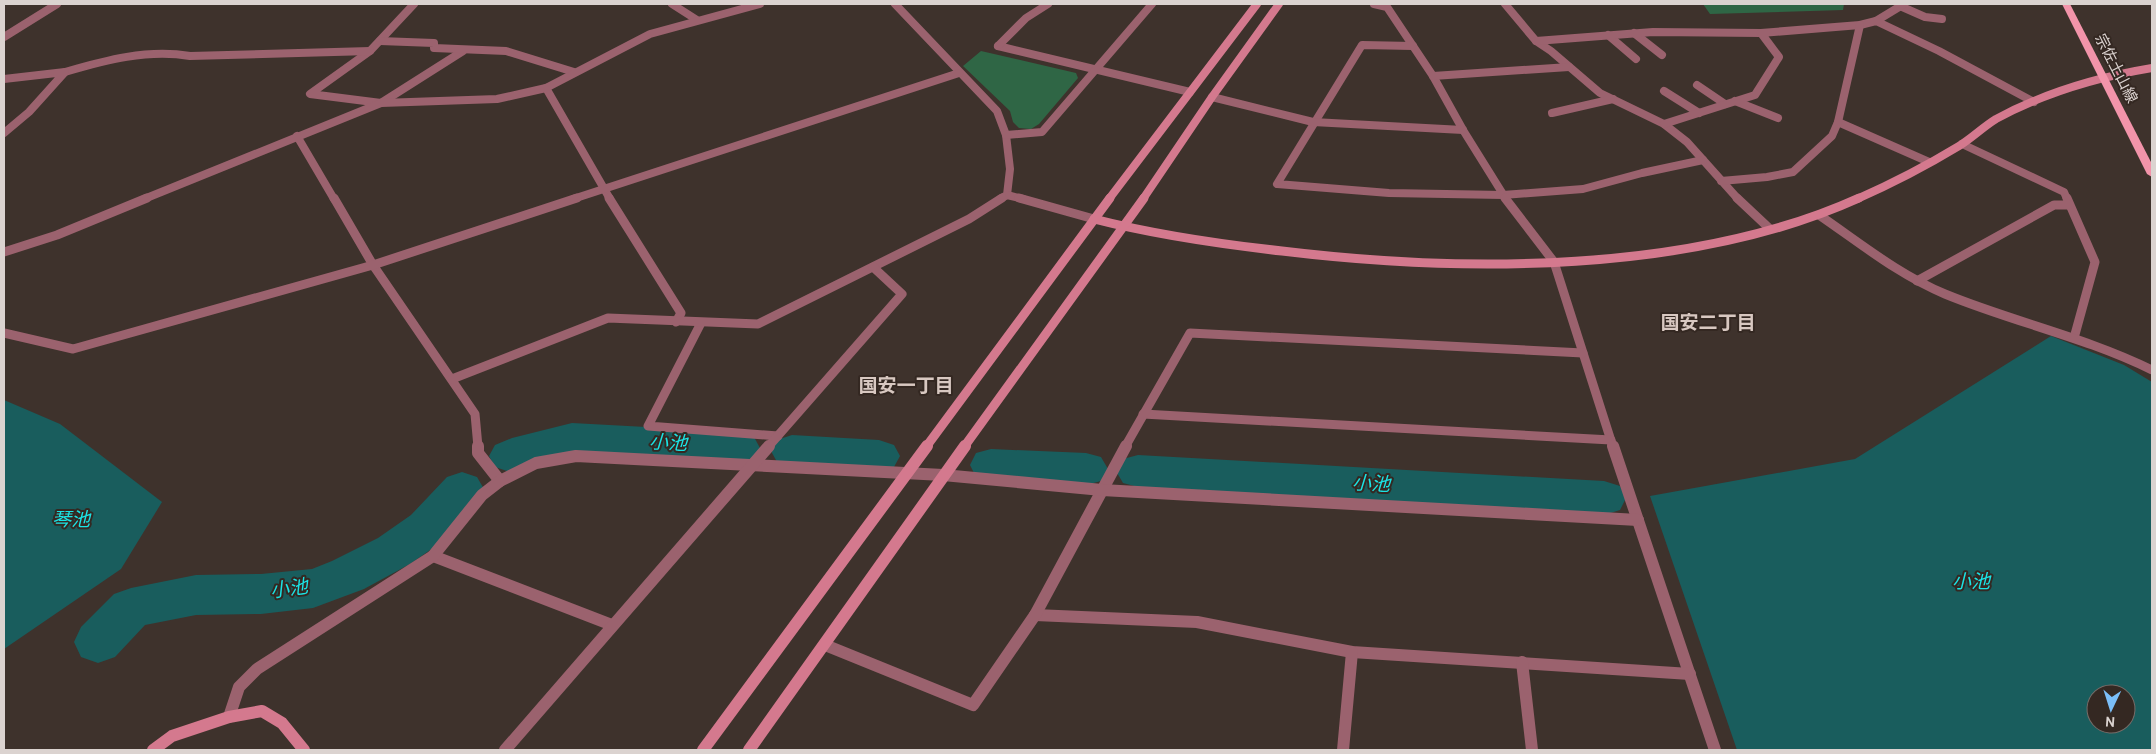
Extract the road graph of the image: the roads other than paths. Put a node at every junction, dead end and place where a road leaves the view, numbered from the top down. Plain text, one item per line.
1 (58, 4) edge
2 (414, 4) edge
3 (672, 4) edge
4 (760, 4) edge
5 (895, 4) edge
6 (1048, 4) edge
7 (1152, 4) edge
8 (1257, 4) edge
9 (1279, 4) edge
10 (1374, 4) edge
11 (1506, 4) edge
12 (2066, 4) edge
13 (1902, 5) edge
14 (1942, 19) dead end
15 (697, 20) junction
16 (1876, 21) junction
17 (1860, 26) junction
18 (1761, 32) junction
19 (1634, 33) junction
20 (1608, 35) junction
21 (4, 37) edge
22 (380, 40) junction
23 (1536, 42) junction
24 (1413, 46) junction
25 (370, 51) junction
26 (463, 51) junction
27 (1662, 55) dead end
28 (1636, 59) dead end
29 (1569, 66) junction
30 (1095, 68) junction
31 (2152, 68) edge
32 (65, 72) junction
33 (574, 72) junction
34 (959, 73) junction
35 (1432, 76) junction
36 (4, 79) edge
37 (2104, 79) junction
38 (1697, 85) dead end
39 (546, 88) junction
40 (1664, 91) dead end
41 (1190, 92) junction
42 (1212, 97) junction
43 (1613, 99) junction
44 (1736, 101) junction
45 (2034, 102) junction
46 (381, 103) junction
47 (1725, 104) junction
48 (1552, 113) dead end
49 (1699, 113) junction
50 (1778, 118) dead end
51 (1313, 122) junction
52 (1838, 122) junction
53 (1664, 124) junction
54 (1462, 130) junction
55 (4, 133) edge
56 (1006, 135) junction
57 (297, 136) junction
58 (1962, 144) junction
59 (1703, 160) junction
60 (1929, 162) junction
61 (2151, 168) edge
62 (1722, 181) junction
63 (604, 190) junction
64 (1007, 195) junction
65 (1502, 195) junction
66 (2069, 205) junction
67 (1819, 215) junction
68 (1094, 219) junction
69 (1125, 227) junction
70 (1770, 229) junction
71 (4, 252) edge
72 (1554, 262) junction
73 (373, 266) junction
74 (873, 267) junction
75 (1917, 281) junction
76 (676, 322) junction
77 (701, 323) junction
78 (4, 333) edge
79 (2074, 338) junction
80 (1582, 353) junction
81 (2152, 370) edge
82 (452, 379) junction
83 (1144, 414) junction
84 (778, 436) junction
85 (1611, 440) junction
86 (753, 465) junction
87 (906, 474) junction
88 (944, 475) junction
89 (500, 481) junction
90 (1102, 490) junction
91 (1638, 520) junction
92 (433, 556) junction
93 (1036, 615) junction
94 (612, 625) junction
95 (825, 645) junction
96 (1352, 652) junction
97 (1522, 662) junction
98 (1690, 674) junction
99 (229, 717) junction
100 (153, 750) edge
101 (304, 750) edge
102 (505, 750) edge
103 (703, 750) edge
104 (749, 750) edge
105 (1343, 750) edge
106 (1532, 750) edge
107 (1715, 750) edge

1 - 21 street
2 - 22 street
3 - 15 street
4 - 15 street
5 - 34 street
6 - 30 street
7 - 30 street
8 - 41 street
9 - 42 street
10 - 24 street
11 - 23 street
12 - 37 main road, 宗佐土山線
13 - 14 street
13 - 16 street
15 - 33 street
16 - 17 street
16 - 45 street
17 - 18 street
17 - 52 street
18 - 19 street
18 - 44 street
19 - 20 street
19 - 27 street
20 - 23 street
20 - 28 street
22 - 25 street
22 - 26 street
23 - 29 street
24 - 35 street
24 - 51 street
25 - 32 street
25 - 46 street
26 - 33 street
26 - 46 street
29 - 35 street
29 - 43 street
30 - 41 street
30 - 56 street
31 - 37 street
32 - 36 street
32 - 55 street
33 - 39 street
34 - 56 street
34 - 63 street
35 - 54 street
37 - 45 street
37 - 61 main road, 宗佐土山線
38 - 47 street
39 - 46 street
39 - 63 street
40 - 49 street
41 - 68 street
42 - 51 street
42 - 69 street
43 - 48 street
43 - 53 street
44 - 47 street
44 - 50 street
45 - 58 street
46 - 57 street
47 - 49 street
49 - 53 street
51 - 54 street
51 - 65 street
52 - 60 street
52 - 62 street
53 - 59 street
54 - 65 street
56 - 64 street
57 - 71 street
57 - 73 street
58 - 60 street
58 - 66 street
59 - 62 street
59 - 65 street
60 - 67 street
62 - 70 street
63 - 73 street
63 - 76 street
64 - 68 street
64 - 74 street
65 - 72 street
66 - 75 street
66 - 79 street
67 - 70 street
67 - 75 street
68 - 69 street
68 - 87 street
69 - 72 street
69 - 88 street
70 - 72 street
72 - 80 street
73 - 78 street
73 - 82 street
74 - 77 street
74 - 84 street
75 - 79 street
76 - 77 street
76 - 82 street
77 - 84 street
79 - 81 street
80 - 83 street
80 - 85 street
82 - 89 street
83 - 85 street
83 - 90 street
84 - 86 street
85 - 91 street
86 - 87 street
86 - 89 street
86 - 94 street
87 - 88 street
87 - 103 street
88 - 90 street
88 - 95 street
89 - 92 street
90 - 91 street
90 - 93 street
91 - 98 street
92 - 94 street
92 - 99 street
93 - 95 street
93 - 96 street
94 - 102 street
95 - 104 street
96 - 97 street
96 - 105 street
97 - 98 street
97 - 106 street
98 - 107 street
99 - 100 street
99 - 101 street

